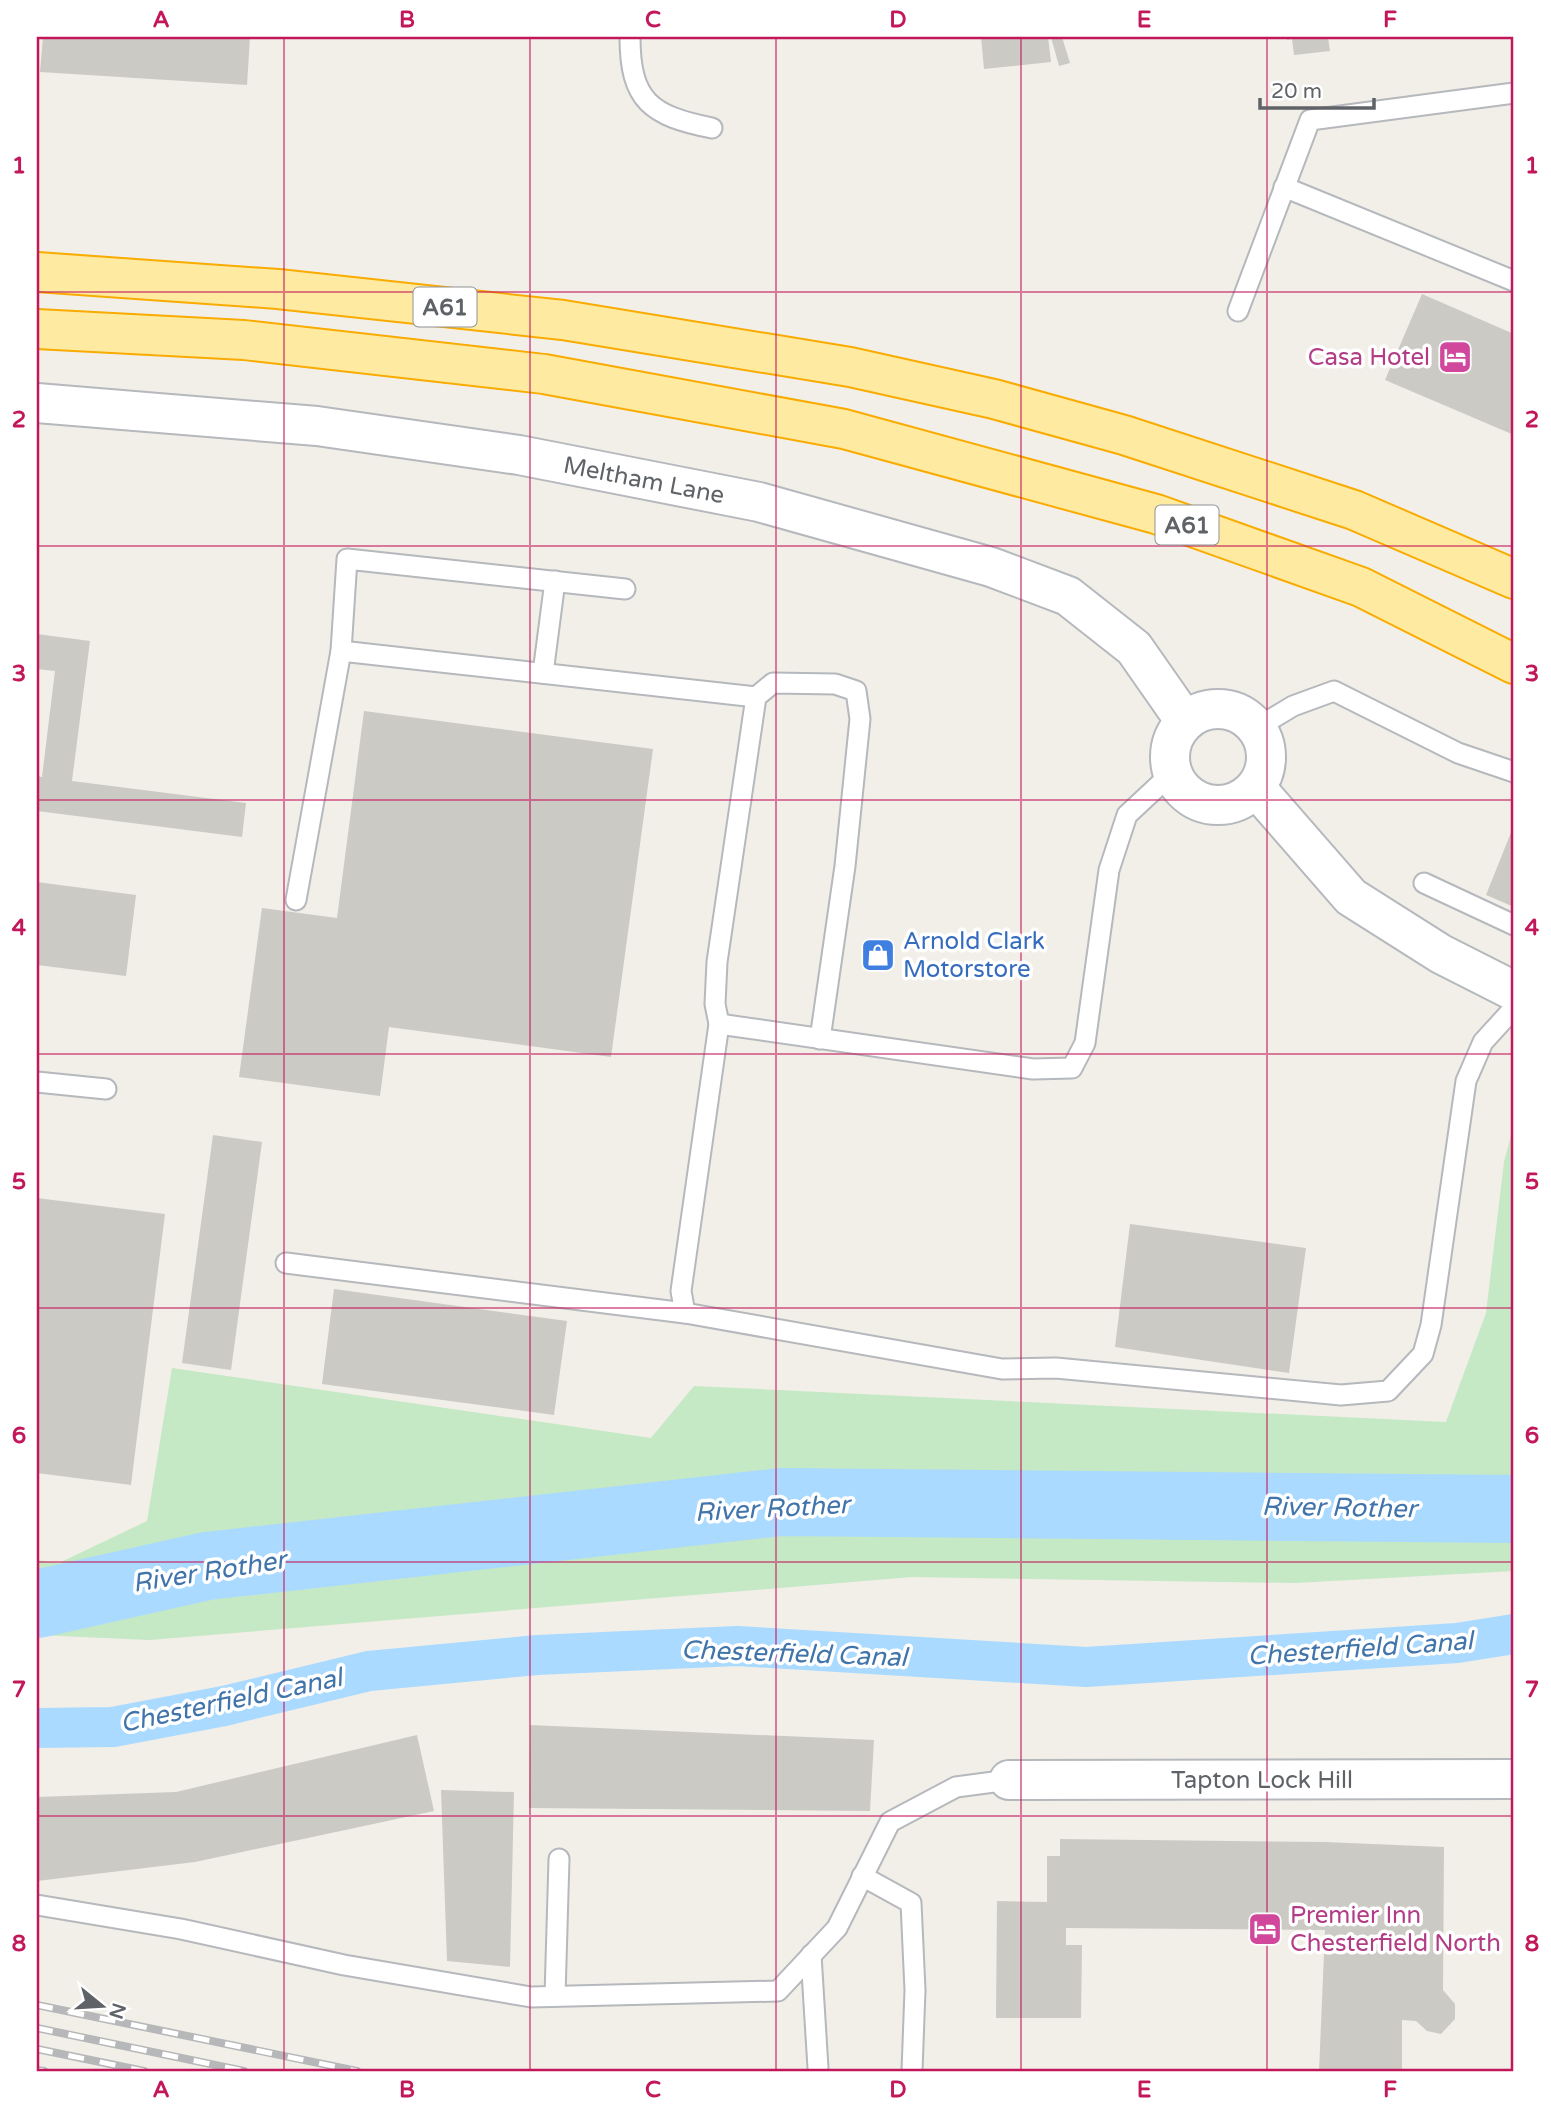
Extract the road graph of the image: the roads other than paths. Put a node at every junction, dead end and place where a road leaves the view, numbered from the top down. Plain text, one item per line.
1 (630, 37) edge
2 (1514, 93) edge
3 (712, 128) dead end
4 (1284, 187) junction
5 (37, 272) edge
6 (1514, 281) edge
7 (1238, 311) dead end
8 (37, 329) edge
9 (37, 403) edge
10 (1514, 579) edge
11 (555, 581) junction
12 (625, 589) dead end
13 (341, 651) junction
14 (1514, 664) edge
15 (543, 673) junction
16 (756, 697) junction
17 (1185, 721) junction
18 (1258, 727) junction
19 (1514, 772) edge
20 (1172, 773) junction
21 (1256, 788) junction
22 (1424, 883) dead end
23 (296, 900) dead end
24 (1514, 925) edge
25 (1514, 991) edge
26 (1514, 1008) edge
27 (719, 1024) junction
28 (820, 1040) junction
29 (37, 1082) edge
30 (106, 1089) dead end
31 (286, 1264) dead end
32 (685, 1313) junction
33 (1514, 1779) edge
34 (1009, 1780) joint
35 (559, 1859) dead end
36 (862, 1876) junction
37 (37, 1905) edge
38 (811, 1955) junction
39 (555, 1996) junction
40 (818, 2068) dead end
41 (912, 2071) edge

1 - 3 lane
2 - 4 lane
4 - 6 lane
4 - 7 lane
5 - 10 highway, A61
8 - 14 highway, A61
9 - 17 street, Meltham Lane
11 - 12 lane
11 - 13 lane
11 - 15 lane
13 - 15 lane
13 - 23 lane
15 - 16 lane
16 - 27 lane
16 - 28 lane
17 - 18 street
17 - 20 street
18 - 19 lane
18 - 21 street
20 - 21 street
20 - 28 lane
21 - 25 street
22 - 24 lane
26 - 32 lane
27 - 28 lane
27 - 32 lane
29 - 30 lane
31 - 32 lane
33 - 34 street, Tapton Lock Hill
34 - 36 lane
35 - 39 lane
36 - 38 lane
36 - 41 lane
37 - 39 lane
38 - 39 lane
38 - 40 lane

